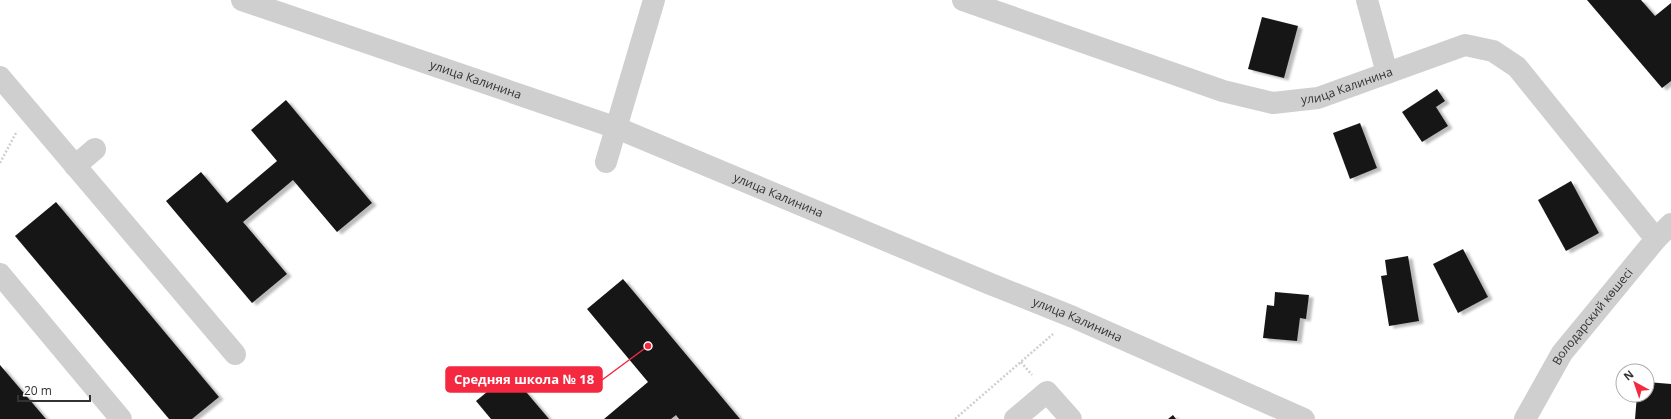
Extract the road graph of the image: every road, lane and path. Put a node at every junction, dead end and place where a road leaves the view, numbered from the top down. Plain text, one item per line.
1 (242, 0) edge
2 (654, 0) edge
3 (963, 0) edge
4 (1367, 0) edge
5 (1387, 73) junction
6 (0, 77) edge
7 (28, 110) junction
8 (617, 128) junction
9 (95, 149) dead end
10 (606, 162) dead end
11 (0, 163) edge
12 (75, 166) junction
13 (1671, 224) edge
14 (1656, 239) junction
15 (0, 274) edge
16 (1073, 317) junction
17 (235, 354) dead end
18 (122, 419) edge
19 (955, 419) edge
20 (1015, 419) edge
21 (1071, 419) edge
22 (1304, 419) edge
23 (1525, 419) edge

1 - 8 street, улица Калинина
2 - 8 street
3 - 5 street, улица Калинина
4 - 5 street
5 - 14 street, улица Калинина
6 - 7 street
7 - 11 path
7 - 12 street
8 - 10 street
8 - 16 street, улица Калинина
9 - 12 street
12 - 17 street
13 - 14 street, Володарский көшесі
14 - 23 street, Володарский көшесі
15 - 18 street
16 - 19 path
16 - 22 street, улица Калинина
20 - 21 street

